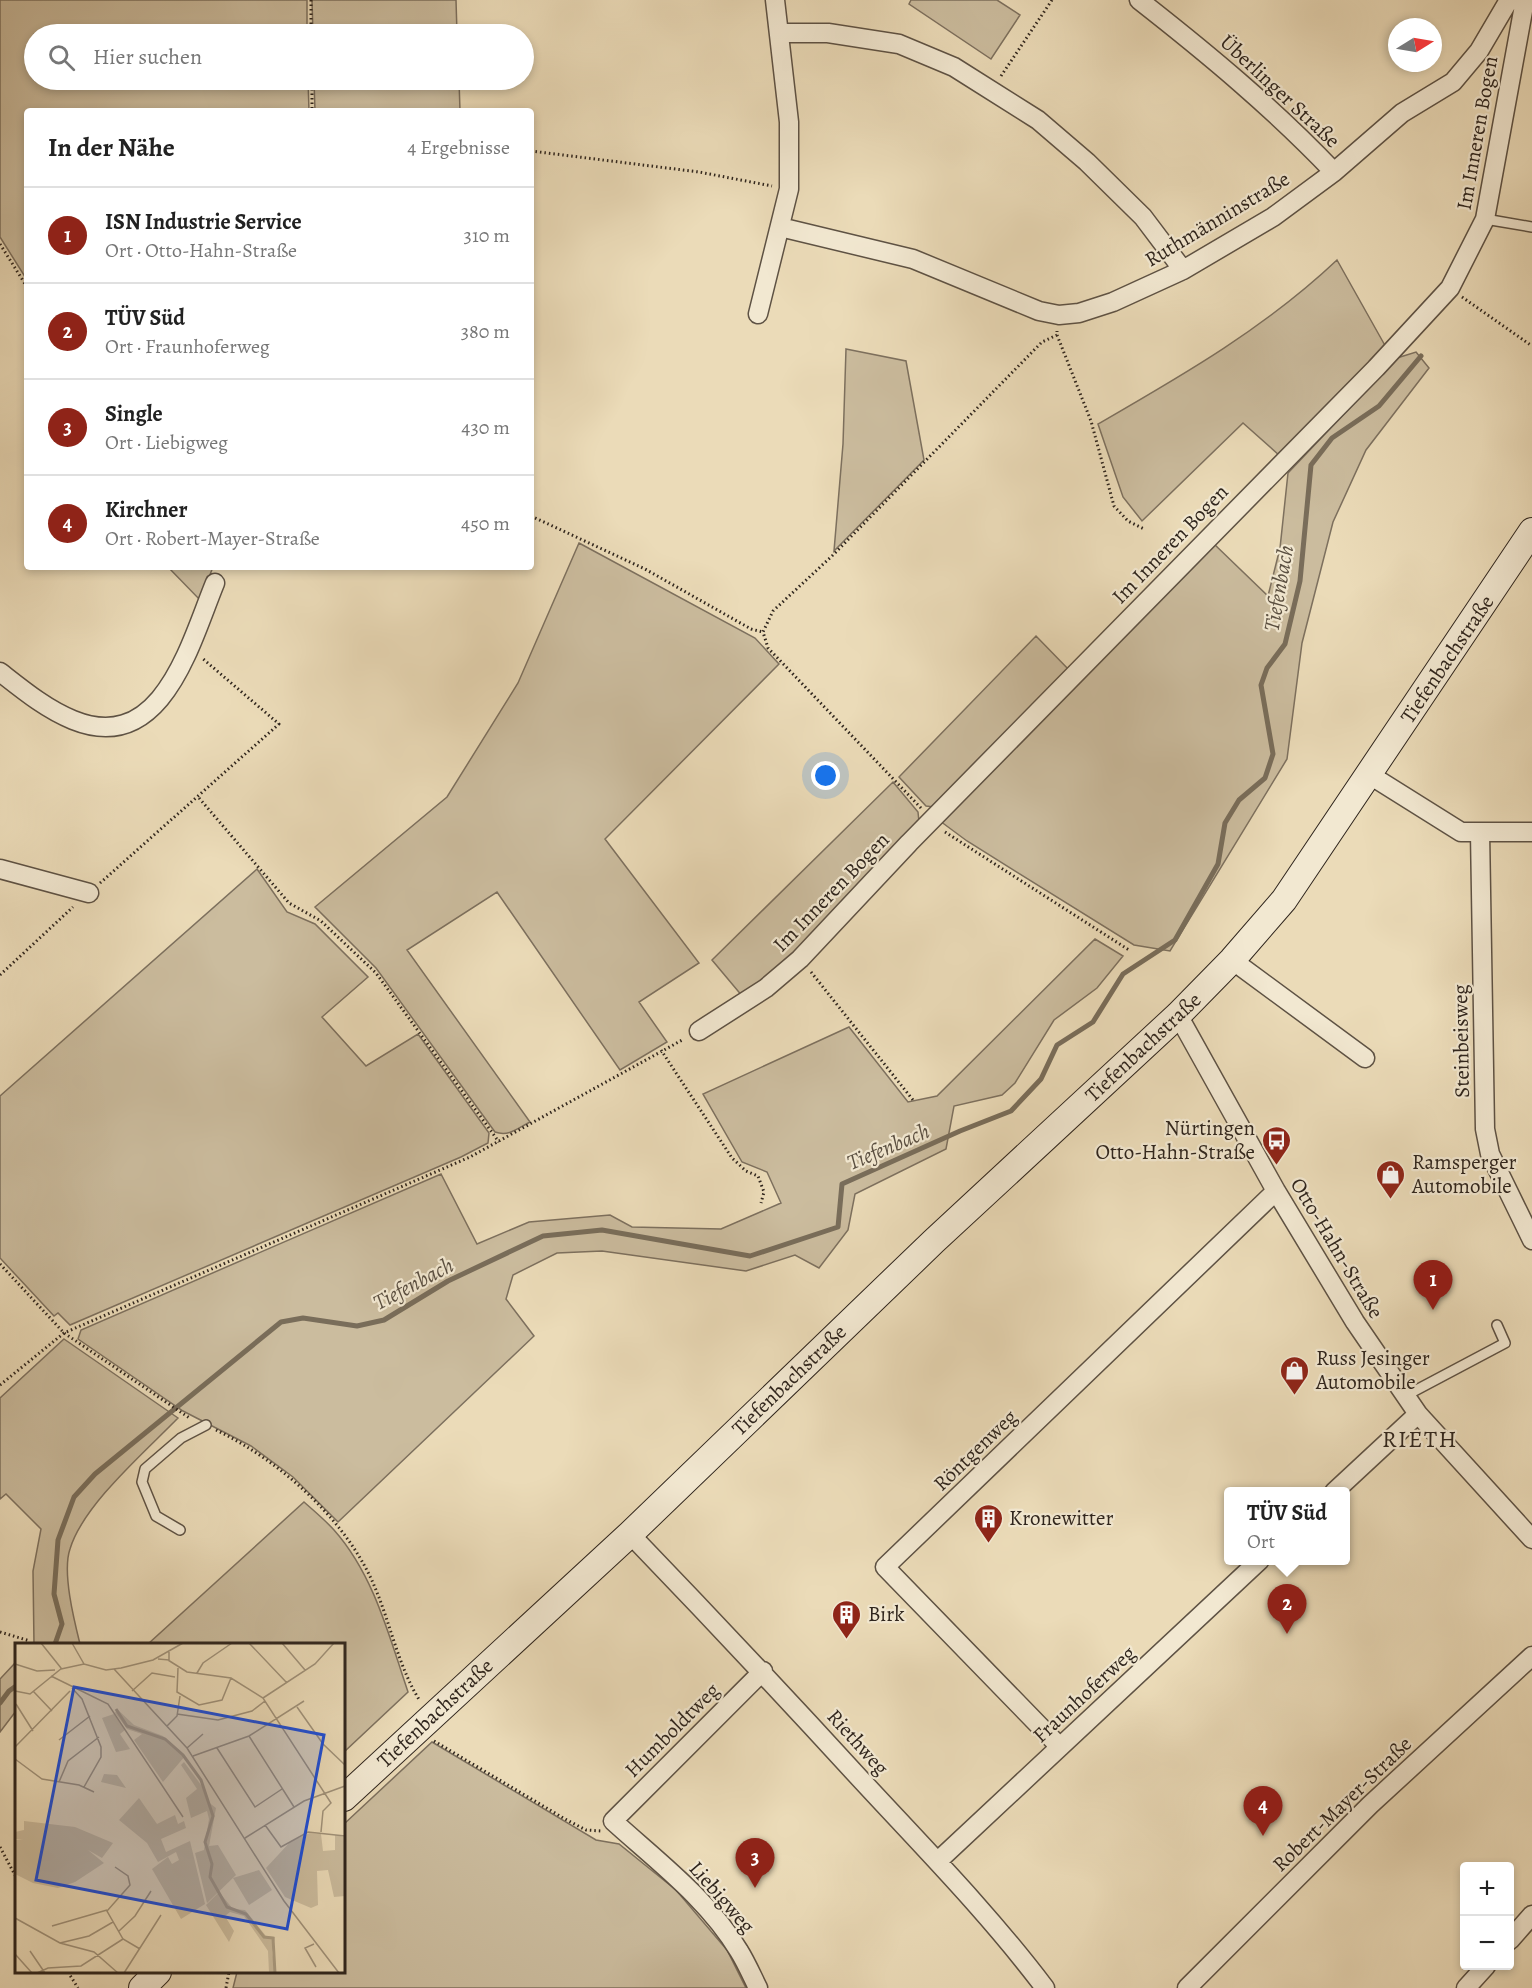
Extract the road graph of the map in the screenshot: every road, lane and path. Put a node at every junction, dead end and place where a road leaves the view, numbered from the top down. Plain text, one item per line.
1 (311, 0) edge
2 (775, 0) edge
3 (1052, 0) edge
4 (1138, 0) edge
5 (1509, 0) edge
6 (1525, 0) edge
7 (311, 24) edge
8 (780, 33) junction
9 (312, 90) edge
10 (991, 90) junction
11 (312, 108) edge
12 (534, 151) edge
13 (1334, 172) junction
14 (789, 189) junction
15 (1485, 219) junction
16 (780, 227) junction
17 (1532, 227) edge
18 (0, 244) edge
19 (1183, 270) junction
20 (24, 282) edge
21 (1450, 288) junction
22 (758, 314) dead end
23 (1059, 315) junction
24 (1057, 335) junction
25 (1532, 346) edge
26 (534, 517) edge
27 (1143, 529) dead end
28 (1532, 531) edge
29 (215, 583) dead end
30 (763, 632) junction
31 (189, 648) junction
32 (0, 672) edge
33 (1370, 775) junction
34 (932, 820) junction
35 (1479, 832) junction
36 (1532, 832) edge
37 (0, 869) edge
38 (89, 893) dead end
39 (1129, 950) dead end
40 (800, 959) junction
41 (1232, 960) junction
42 (1178, 1015) junction
43 (699, 1031) joint
44 (661, 1050) junction
45 (1365, 1058) dead end
46 (913, 1100) dead end
47 (500, 1142) junction
48 (1276, 1191) junction
49 (761, 1203) dead end
50 (1532, 1240) edge
51 (0, 1264) edge
52 (1497, 1325) dead end
53 (64, 1333) junction
54 (0, 1385) edge
55 (1405, 1396) junction
56 (1418, 1414) junction
57 (182, 1415) dead end
58 (206, 1425) joint
59 (1338, 1487) edge
60 (180, 1530) dead end
61 (630, 1534) junction
62 (1532, 1539) edge
63 (1255, 1565) edge
64 (0, 1632) edge
65 (30, 1641) dead end
66 (1532, 1656) edge
67 (763, 1671) junction
68 (424, 1723) junction
69 (1060, 1747) junction
70 (345, 1797) edge
71 (613, 1821) junction
72 (0, 1847) edge
73 (938, 1861) junction
74 (15, 1875) edge
75 (1532, 1915) edge
76 (1514, 1935) edge
77 (1482, 1970) edge
78 (69, 1973) edge
79 (156, 1973) edge
80 (229, 1973) edge
81 (78, 1988) edge
82 (142, 1988) edge
83 (226, 1988) edge
84 (758, 1988) edge
85 (1045, 1988) edge
86 (1187, 1988) edge
87 (1466, 1988) edge

1 - 7 path
2 - 8 street
3 - 10 path
4 - 13 street, Überlinger Straße
5 - 13 street, Ruthmänninstraße
6 - 15 street, Im Inneren Bogen
8 - 10 street
8 - 14 street
9 - 11 path
10 - 19 street
12 - 14 path
13 - 19 street, Ruthmänninstraße
14 - 16 street
15 - 17 lane
15 - 21 street, Im Inneren Bogen
16 - 22 street
16 - 23 street, Ruthmänninstraße
18 - 20 path
19 - 23 street, Ruthmänninstraße
21 - 25 path
21 - 34 street, Im Inneren Bogen
23 - 24 path
24 - 27 path
24 - 30 path
26 - 30 path
28 - 33 street, Tiefenbachstraße
29 - 31 street
30 - 34 path
31 - 32 street
31 - 47 path
33 - 35 street
33 - 41 street, Tiefenbachstraße
34 - 39 path
34 - 40 street, Im Inneren Bogen
35 - 36 street
35 - 50 street, Steinbeisweg
37 - 38 street
40 - 43 street, Im Inneren Bogen
40 - 46 path
41 - 42 street, Tiefenbachstraße
41 - 45 street
42 - 48 street, Otto-Hahn-Straße
42 - 61 street, Tiefenbachstraße
43 - 44 path
44 - 47 path
44 - 49 path
47 - 53 path
48 - 55 street, Otto-Hahn-Straße
48 - 69 street, Röntgenweg
51 - 53 path
52 - 55 lane
53 - 54 path
53 - 57 path
55 - 56 street, Otto-Hahn-Straße
56 - 59 street
56 - 62 street, Otto-Hahn-Straße
58 - 60 lane
58 - 68 path
61 - 67 street, Riethweg
61 - 68 street, Tiefenbachstraße
63 - 69 street, Fraunhoferweg
64 - 65 path
66 - 86 street, Robert-Mayer-Straße
67 - 71 street, Humboldtweg
67 - 73 street, Riethweg
68 - 70 street, Tiefenbachstraße
68 - 71 path
69 - 73 street, Fraunhoferweg
71 - 84 street, Liebigweg
72 - 74 path
73 - 85 street, Riethweg
75 - 76 street
77 - 87 street
78 - 81 path
79 - 82 street
80 - 83 path

